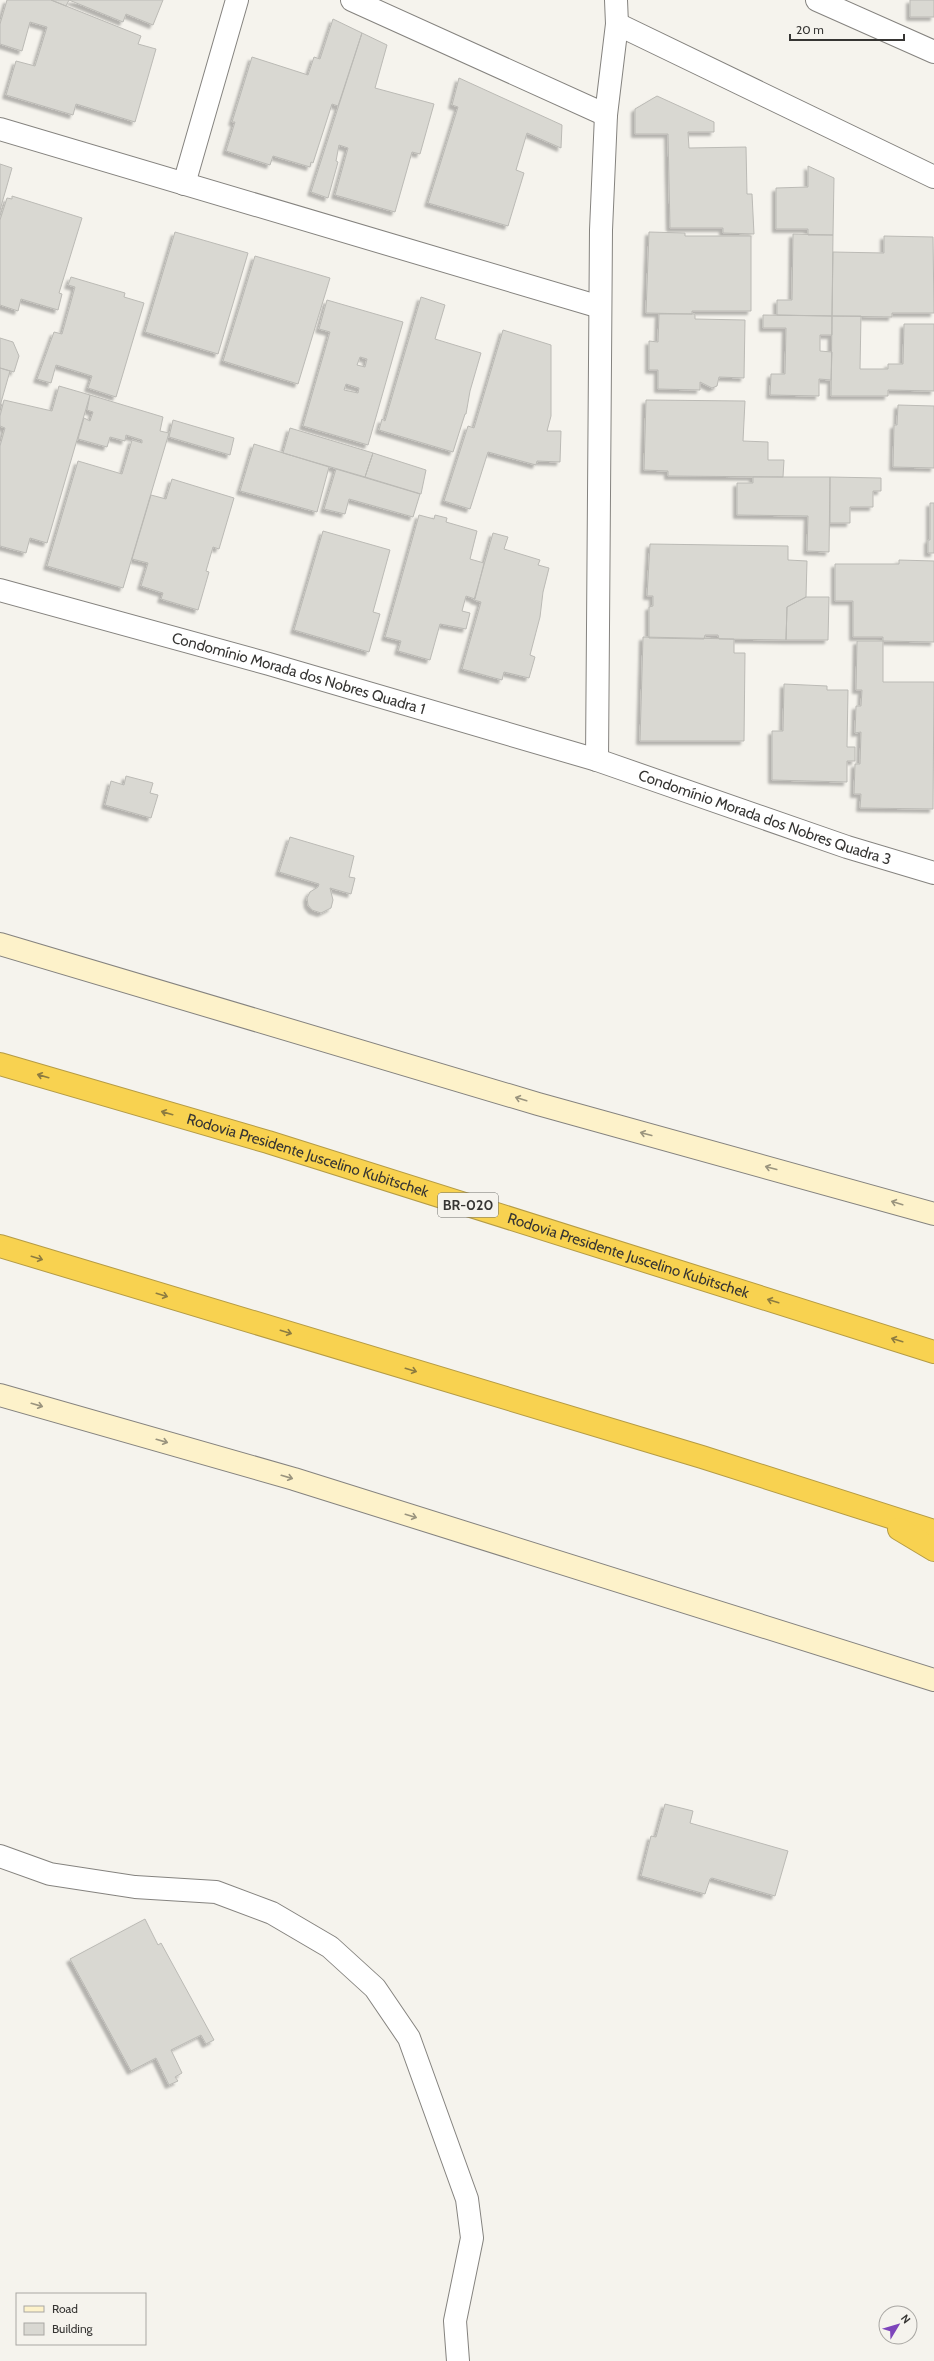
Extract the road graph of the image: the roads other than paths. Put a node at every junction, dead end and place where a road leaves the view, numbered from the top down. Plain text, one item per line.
1 (236, 0) edge
2 (352, 0) edge
3 (616, 0) edge
4 (816, 0) edge
5 (617, 24) junction
6 (934, 52) edge
7 (606, 115) junction
8 (0, 129) edge
9 (934, 177) edge
10 (184, 184) junction
11 (600, 307) junction
12 (0, 590) edge
13 (597, 760) junction
14 (934, 873) edge
15 (0, 944) edge
16 (0, 1064) edge
17 (934, 1214) edge
18 (0, 1246) edge
19 (934, 1352) edge
20 (0, 1395) edge
21 (872, 1513) junction
22 (934, 1531) edge
23 (934, 1550) edge
24 (934, 1680) edge
25 (0, 1856) edge
26 (458, 2361) edge

1 - 10 street
2 - 7 street
3 - 5 street
4 - 6 street
5 - 7 street
5 - 9 street
7 - 11 street
8 - 10 street
10 - 11 street
11 - 13 street
12 - 13 street, Condomínio Morada dos Nobres Quadra 1
13 - 14 street, Condomínio Morada dos Nobres Quadra 3
17 -> 15 main road
19 -> 16 highway, Rodovia Presidente Juscelino Kubitschek / BR-020
18 -> 21 highway
20 -> 24 main road
21 - 22 highway
21 - 23 highway
25 - 26 street

